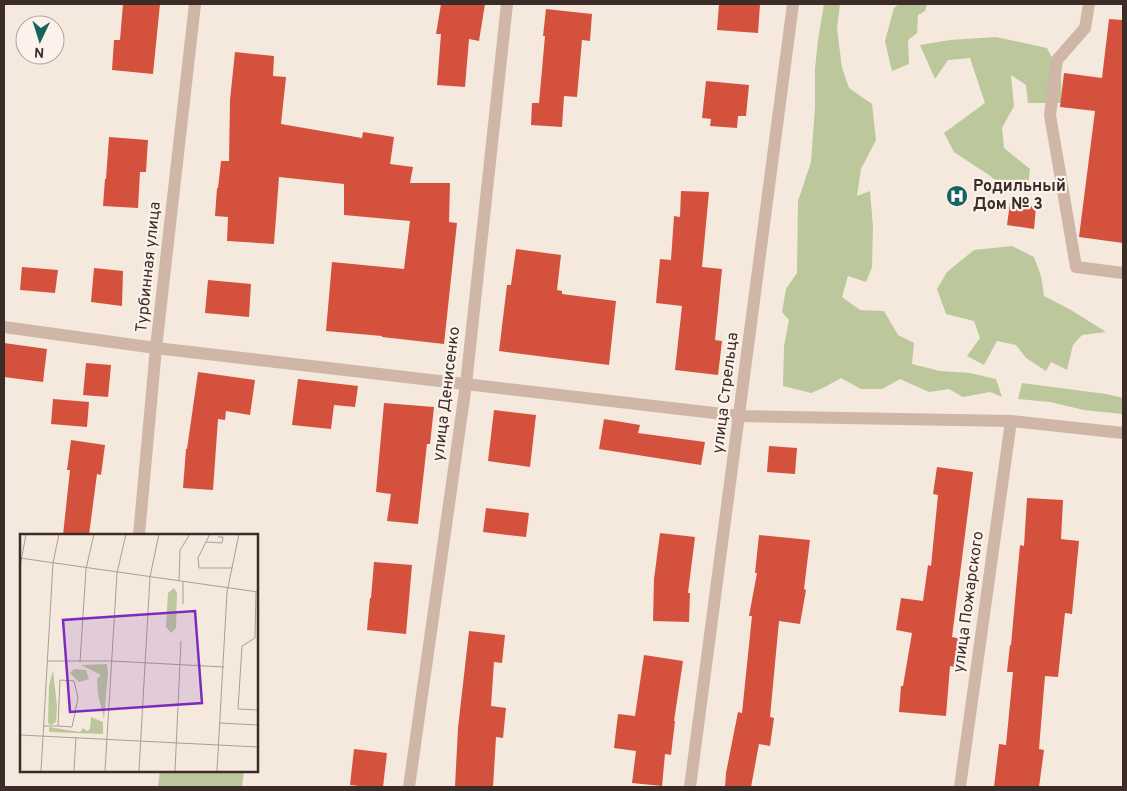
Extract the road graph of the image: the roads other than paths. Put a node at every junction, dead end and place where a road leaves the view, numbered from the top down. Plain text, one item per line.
1 (195, 4) edge
2 (507, 4) edge
3 (793, 4) edge
4 (1089, 4) edge
5 (1123, 273) edge
6 (4, 327) edge
7 (156, 348) junction
8 (466, 384) junction
9 (740, 416) junction
10 (1011, 421) junction
11 (1123, 433) edge
12 (140, 534) edge
13 (409, 787) edge
14 (690, 787) edge
15 (960, 787) edge

1 - 7 street, Турбинная улица
2 - 8 street, улица Денисенко
3 - 9 street, улица Стрельца
4 - 5 street
6 - 7 street
7 - 8 street
7 - 12 street, Турбинная улица
8 - 9 street
8 - 13 street, улица Денисенко
9 - 10 street
9 - 14 street, улица Стрельца
10 - 11 street
10 - 15 street, улица Пожарского

